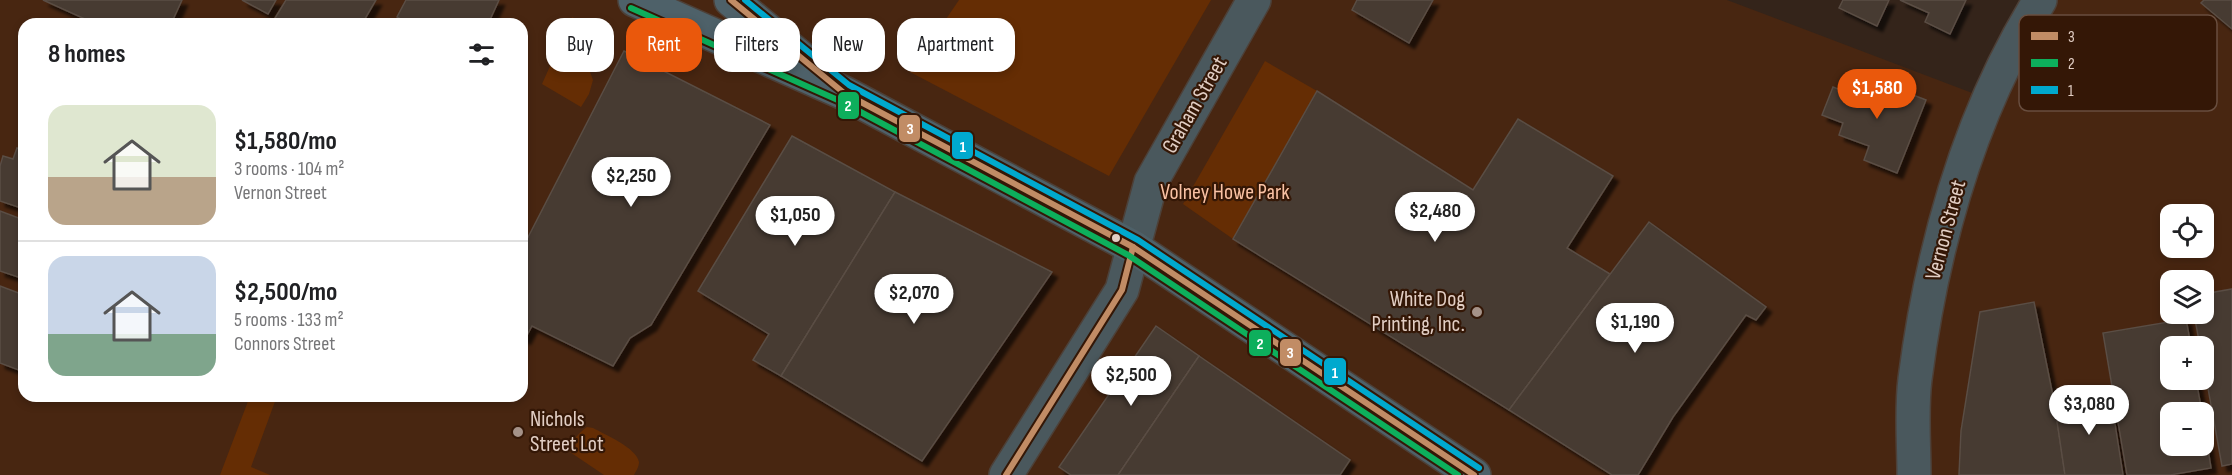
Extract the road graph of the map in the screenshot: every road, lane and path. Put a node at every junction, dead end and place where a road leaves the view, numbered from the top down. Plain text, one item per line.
1 (635, 0) edge
2 (731, 0) edge
3 (1254, 0) edge
4 (2040, 0) edge
5 (2031, 15) edge
6 (2019, 37) edge
7 (844, 93) junction
8 (1132, 247) junction
9 (1006, 475) edge
10 (1474, 475) edge
11 (1914, 475) edge

1 - 7 main road
2 - 7 main road
3 - 8 street, Graham Street
4 - 5 street, Vernon Street
6 - 11 street, Vernon Street
7 - 8 main road
8 - 9 street, Graham Street
8 - 10 main road

